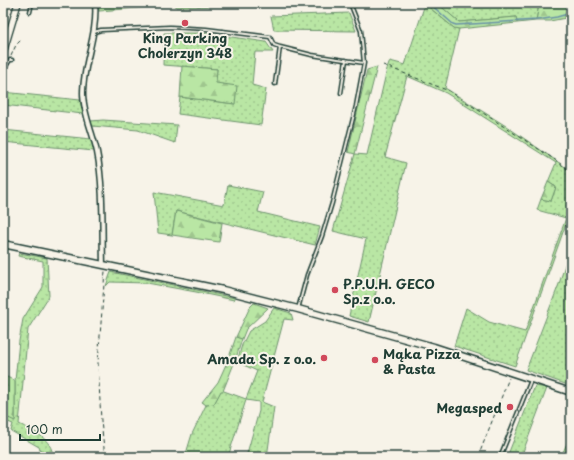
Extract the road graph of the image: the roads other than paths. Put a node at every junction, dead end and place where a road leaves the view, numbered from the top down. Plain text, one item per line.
1 (18, 3) edge
2 (32, 3) edge
3 (95, 3) edge
4 (350, 3) edge
5 (30, 12) dead end
6 (93, 31) junction
7 (280, 47) junction
8 (3, 53) edge
9 (11, 60) road end
10 (346, 60) junction
11 (364, 63) junction
12 (3, 70) edge
13 (275, 84) dead end
14 (341, 93) dead end
15 (3, 244) edge
16 (103, 265) junction
17 (298, 309) junction
18 (532, 379) junction
19 (571, 392) edge
20 (500, 457) edge

1 - 8 street
2 - 5 lane
3 - 6 street
4 - 11 lane
6 - 7 lane
6 - 16 street
7 - 10 lane
7 - 13 lane
9 - 12 lane
10 - 11 lane
10 - 14 lane
11 - 17 lane
15 - 16 main road
16 - 17 main road
17 - 18 main road
18 - 19 main road
18 - 20 lane

